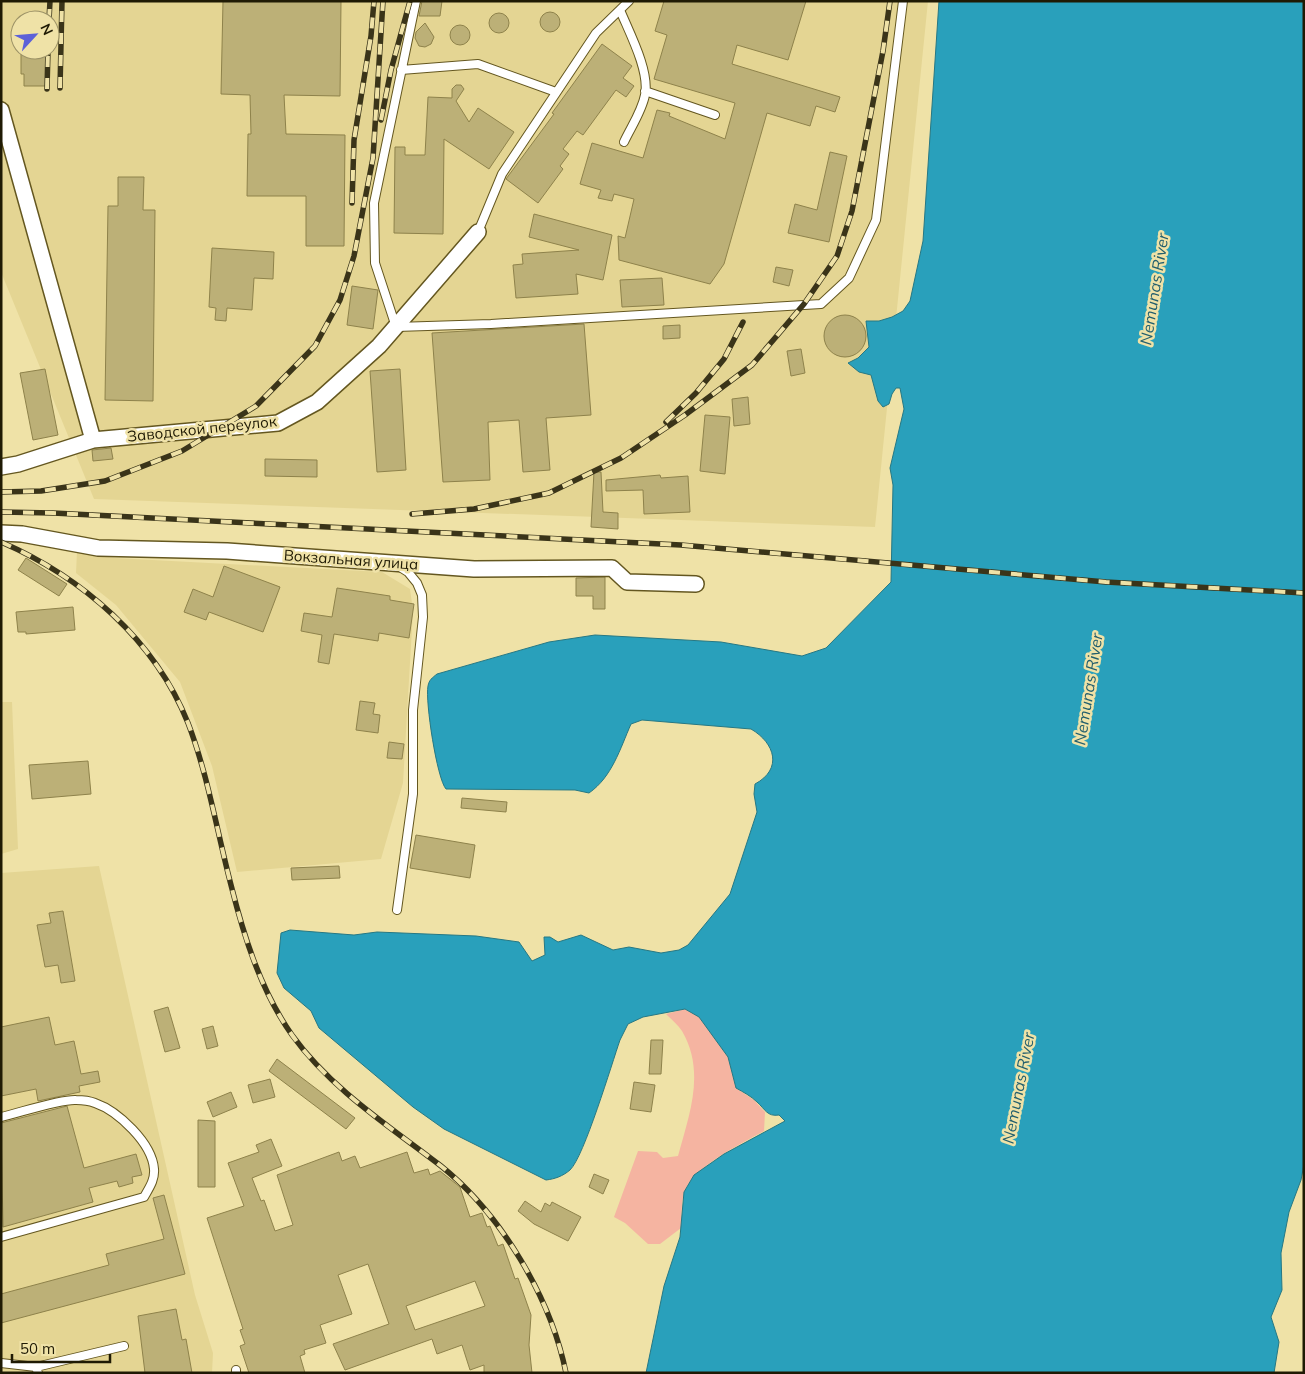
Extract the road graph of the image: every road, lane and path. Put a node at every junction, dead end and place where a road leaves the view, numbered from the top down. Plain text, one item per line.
1 (416, 1) edge
2 (629, 1) edge
3 (903, 1) edge
4 (620, 10) junction
5 (402, 70) junction
6 (645, 91) junction
7 (556, 92) junction
8 (1, 110) edge
9 (715, 115) dead end
10 (624, 142) dead end
11 (478, 232) joint
12 (396, 327) junction
13 (93, 440) junction
14 (1, 467) edge
15 (1, 534) edge
16 (392, 562) junction
17 (696, 584) dead end
18 (398, 910) dead end
19 (1, 1117) edge
20 (1, 1237) edge
21 (124, 1346) dead end
22 (1, 1363) edge
23 (37, 1370) edge

1 - 5 lane
2 - 4 lane
3 - 12 lane
4 - 6 lane
4 - 7 lane
5 - 7 lane
5 - 12 lane
6 - 9 lane
6 - 10 lane
7 - 11 lane
8 - 13 street
11 - 12 street, Заводской переулок
12 - 13 street, Заводской переулок
13 - 14 street, Заводской переулок
15 - 16 street, Вокзальная улица
16 - 17 street, Вокзальная улица
16 - 18 lane
19 - 20 lane
21 - 23 lane
22 - 23 lane

